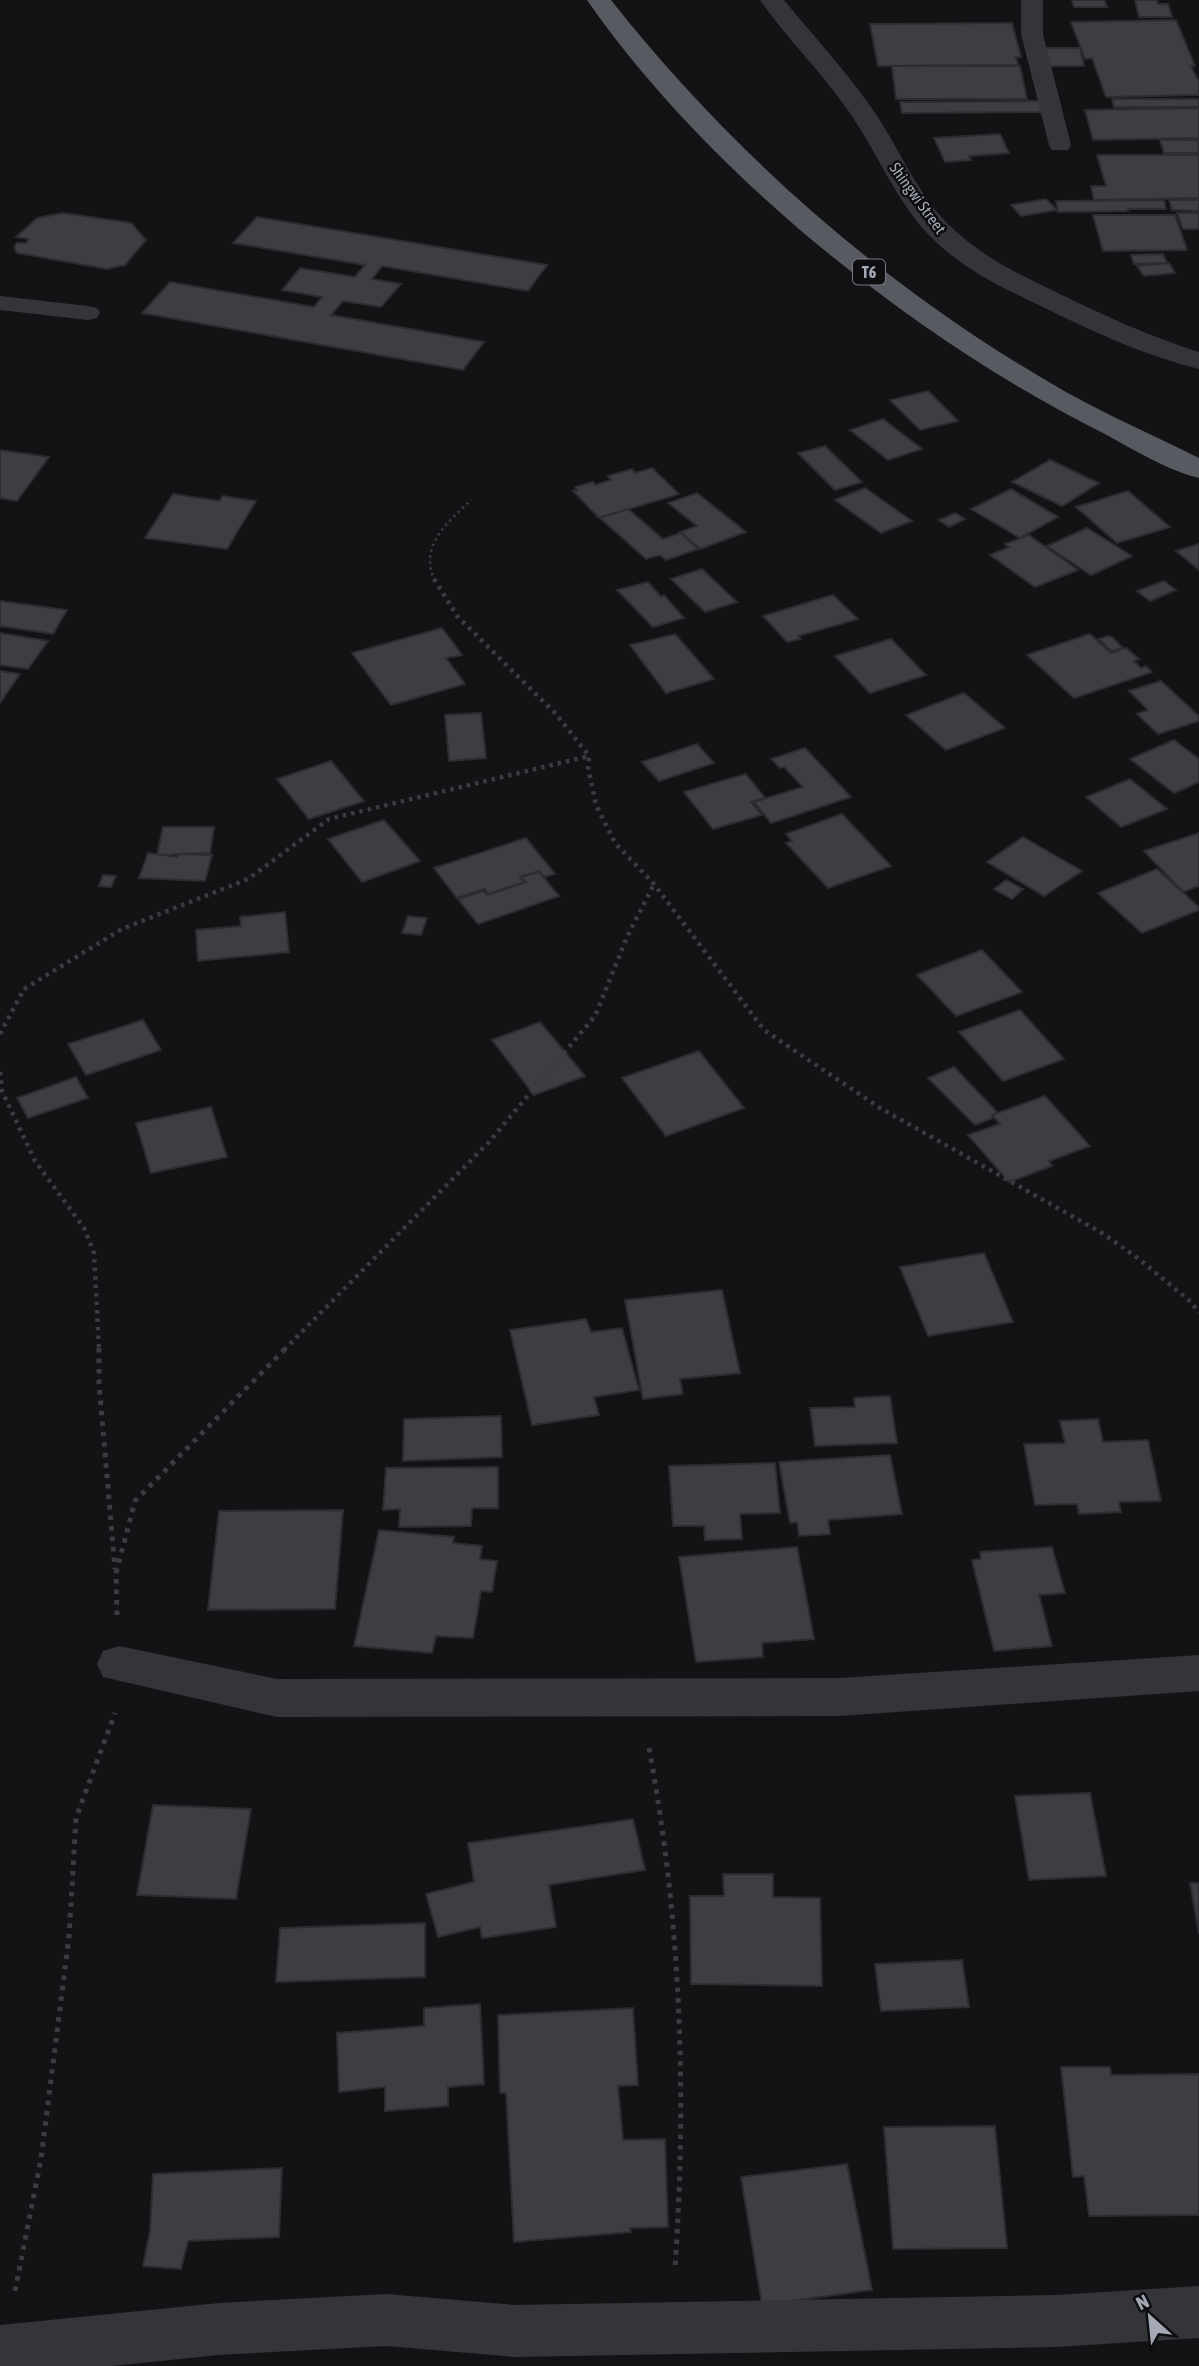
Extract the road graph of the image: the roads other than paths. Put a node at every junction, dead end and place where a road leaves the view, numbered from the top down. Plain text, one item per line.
1 (599, 0) edge
2 (772, 0) edge
3 (1032, 0) edge
4 (1060, 145) dead end
5 (0, 303) edge
6 (88, 313) dead end
7 (1199, 361) edge
8 (1199, 469) edge
9 (119, 1664) road end
10 (1199, 1673) edge
11 (1199, 2312) edge
12 (1, 2356) edge

1 - 8 highway, T6
2 - 7 street, Shingwi Street
3 - 4 lane
5 - 6 lane
9 - 10 street
11 - 12 street

